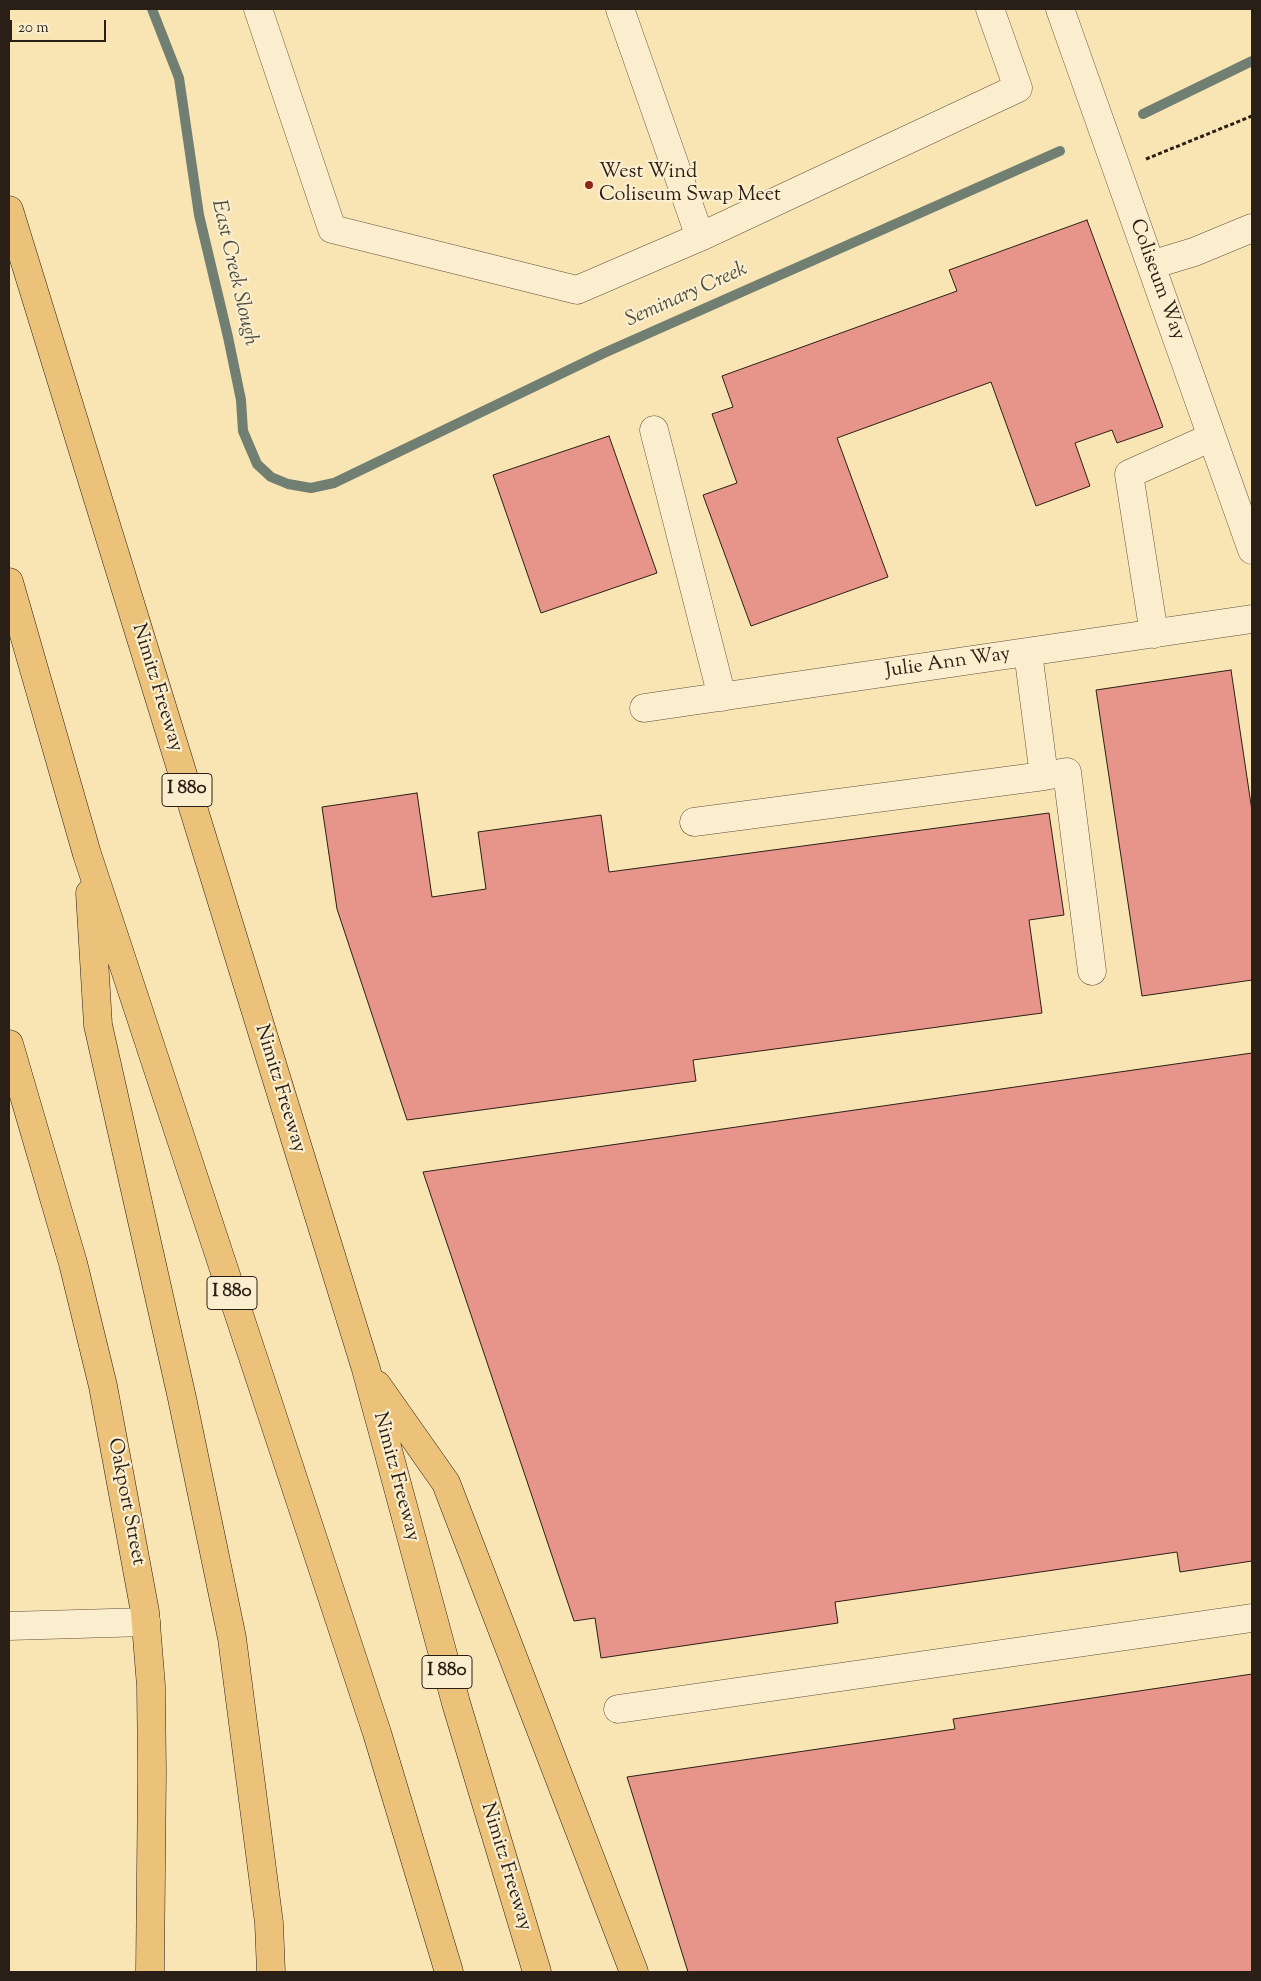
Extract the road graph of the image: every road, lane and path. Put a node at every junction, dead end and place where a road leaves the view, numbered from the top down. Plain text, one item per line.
1 (258, 9) edge
2 (990, 9) edge
3 (1060, 9) edge
4 (623, 10) edge
5 (1252, 116) edge
6 (1118, 171) junction
7 (9, 210) edge
8 (1252, 228) edge
9 (700, 237) junction
10 (1151, 265) junction
11 (654, 430) dead end
12 (1212, 437) junction
13 (1252, 550) edge
14 (9, 582) edge
15 (1252, 619) edge
16 (1154, 634) junction
17 (1028, 652) junction
18 (722, 697) junction
19 (644, 708) dead end
20 (1044, 776) junction
21 (694, 822) dead end
22 (87, 854) junction
23 (1092, 971) dead end
24 (9, 1044) edge
25 (366, 1370) junction
26 (1252, 1618) edge
27 (146, 1622) junction
28 (9, 1626) edge
29 (618, 1709) dead end
30 (150, 1972) edge
31 (270, 1972) edge
32 (449, 1972) edge
33 (537, 1972) edge
34 (634, 1972) edge

1 - 9 street
2 - 9 street
3 - 6 street, Coliseum Way
4 - 9 street
5 - 6 path
6 - 10 street, Coliseum Way
7 - 25 main road, Nimitz Freeway / I 880
8 - 10 street
10 - 12 street, Coliseum Way
11 - 18 street
12 - 13 street, Coliseum Way
12 - 16 street
14 - 22 main road, I 880
15 - 16 street, Julie Ann Way
16 - 17 street, Julie Ann Way
17 - 18 street, Julie Ann Way
17 - 20 street
18 - 19 street, Julie Ann Way
20 - 21 street
20 - 23 street
22 - 31 main road
22 - 32 main road, I 880
24 - 27 main road, Oakport Street
25 - 33 main road, Nimitz Freeway / I 880
25 - 34 main road
26 - 29 street
27 - 28 street
27 - 30 main road, Oakport Street

